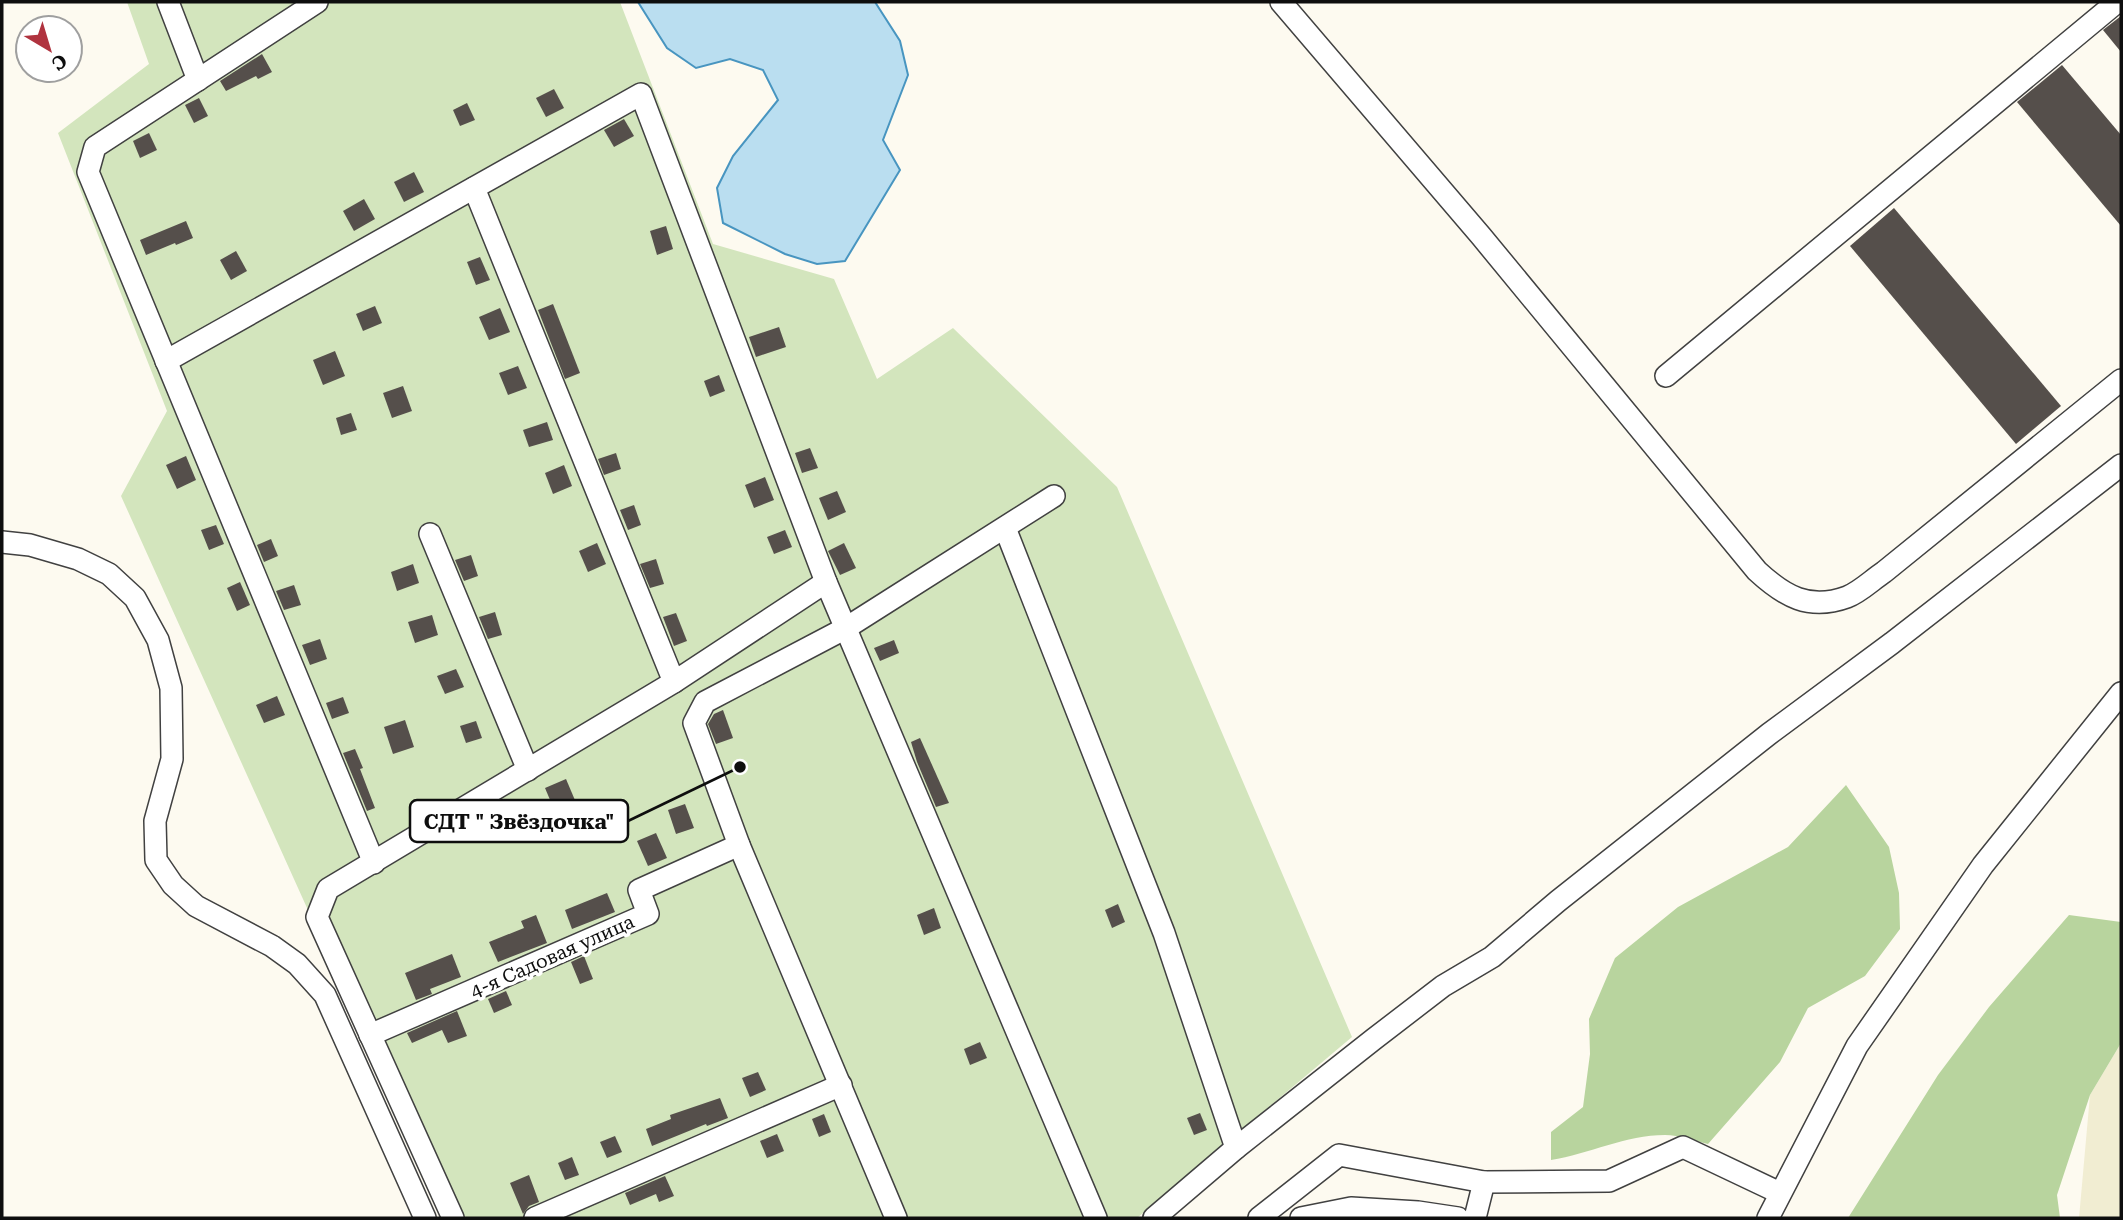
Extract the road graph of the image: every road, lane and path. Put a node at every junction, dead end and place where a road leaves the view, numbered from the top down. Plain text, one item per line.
1 (168, 2) edge
2 (317, 2) edge
3 (1281, 2) edge
4 (2118, 2) edge
5 (198, 80) junction
6 (474, 188) junction
7 (166, 361) junction
8 (1666, 376) dead end
9 (2121, 380) edge
10 (2121, 466) edge
11 (1054, 496) dead end
12 (1004, 528) junction
13 (430, 534) dead end
14 (2, 542) edge
15 (827, 582) junction
16 (846, 628) junction
17 (674, 682) junction
18 (2121, 693) edge
19 (528, 770) junction
20 (739, 845) junction
21 (374, 863) junction
22 (370, 1035) junction
23 (841, 1085) junction
24 (1236, 1149) junction
25 (1484, 1182) junction
26 (1780, 1193) junction
27 (425, 1218) edge
28 (453, 1218) edge
29 (535, 1218) edge
30 (896, 1218) edge
31 (1096, 1218) edge
32 (1154, 1218) edge
33 (1259, 1218) edge
34 (1301, 1218) edge
35 (1458, 1218) edge
36 (1475, 1218) edge
37 (1768, 1218) edge

1 - 5 street
2 - 5 street
3 - 9 street
4 - 8 street
5 - 7 street
6 - 7 street
6 - 15 street
6 - 17 street
7 - 21 street
10 - 24 street
11 - 12 street
12 - 16 street
12 - 24 street
13 - 19 street
14 - 27 street
15 - 16 street
15 - 17 street
16 - 20 street
16 - 31 street
17 - 19 street
18 - 26 street
19 - 21 street
20 - 22 street, 4-я Садовая улица
20 - 23 street
21 - 22 street
22 - 28 street
23 - 29 street
23 - 30 street
24 - 32 street
25 - 26 street
25 - 33 street
25 - 36 street
26 - 37 street
34 - 35 street

